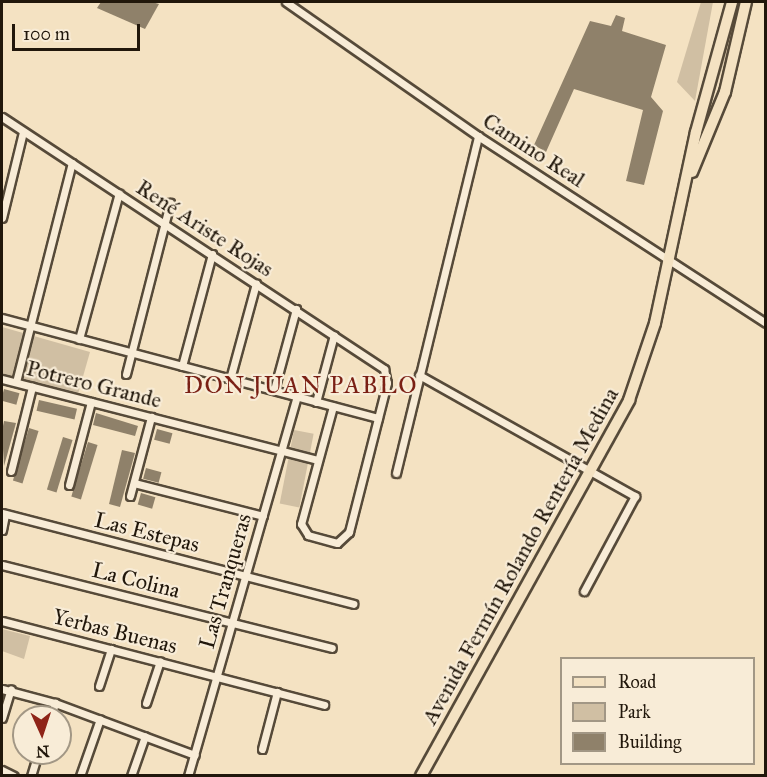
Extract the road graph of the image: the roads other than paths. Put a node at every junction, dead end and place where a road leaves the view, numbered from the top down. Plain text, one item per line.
1 (286, 2) edge
2 (746, 2) edge
3 (751, 2) edge
4 (730, 4) edge
5 (743, 14) junction
6 (2, 117) edge
7 (23, 132) junction
8 (478, 136) junction
9 (72, 163) junction
10 (689, 178) junction
11 (118, 193) junction
12 (170, 203) dead end
13 (2, 218) edge
14 (165, 223) junction
15 (212, 254) junction
16 (671, 261) junction
17 (256, 283) junction
18 (296, 309) junction
19 (2, 318) edge
20 (765, 322) edge
21 (30, 326) junction
22 (334, 335) junction
23 (79, 339) junction
24 (132, 353) junction
25 (182, 366) junction
26 (126, 375) dead end
27 (419, 375) junction
28 (2, 379) edge
29 (230, 379) junction
30 (16, 382) junction
31 (33, 387) junction
32 (274, 390) junction
33 (297, 397) junction
34 (91, 402) junction
35 (316, 402) junction
36 (333, 406) junction
37 (151, 417) junction
38 (378, 418) junction
39 (282, 451) junction
40 (318, 460) junction
41 (10, 471) dead end
42 (396, 473) dead end
43 (592, 473) junction
44 (134, 483) junction
45 (69, 485) dead end
46 (130, 496) dead end
47 (3, 513) edge
48 (263, 516) junction
49 (2, 530) edge
50 (2, 565) edge
51 (245, 575) junction
52 (584, 591) dead end
53 (353, 604) dead end
54 (2, 621) edge
55 (232, 622) junction
56 (332, 648) dead end
57 (111, 649) junction
58 (160, 661) junction
59 (218, 676) junction
60 (99, 686) dead end
61 (2, 689) edge
62 (11, 689) junction
63 (277, 692) junction
64 (56, 703) joint
65 (146, 704) dead end
66 (324, 705) dead end
67 (2, 718) edge
68 (100, 719) junction
69 (145, 736) junction
70 (262, 749) dead end
71 (195, 755) junction
72 (2, 770) edge
73 (14, 776) edge
74 (80, 776) edge
75 (131, 776) edge
76 (188, 776) edge
77 (421, 776) edge

1 - 8 street, Camino Real
2 - 5 main road, Avenida Fermín Rolando Rentería Medina
3 - 5 main road
4 - 10 main road, Avenida Fermín Rolando Rentería Medina
5 - 10 main road, Avenida Fermín Rolando Rentería Medina
6 - 7 street, René Ariste Rojas
7 - 9 street, René Ariste Rojas
7 - 13 street
8 - 16 street, Camino Real
8 - 27 street
9 - 11 street, René Ariste Rojas
9 - 21 street
10 - 16 main road, Avenida Fermín Rolando Rentería Medina
11 - 14 street, René Ariste Rojas
11 - 23 street
12 - 14 street
14 - 15 street, René Ariste Rojas
14 - 24 street
15 - 17 street, René Ariste Rojas
15 - 25 street
16 - 20 street, Camino Real
16 - 43 main road, Avenida Fermín Rolando Rentería Medina
17 - 18 street, René Ariste Rojas
17 - 29 street
18 - 22 street, René Ariste Rojas
18 - 32 street
19 - 21 street
21 - 23 street
21 - 30 street
22 - 35 street
22 - 38 street, René Ariste Rojas
23 - 24 street
24 - 25 street
24 - 26 street
25 - 29 street
27 - 42 street
27 - 43 street
28 - 30 street, Potrero Grande
29 - 32 street
30 - 31 street, Potrero Grande
31 - 34 street, Potrero Grande
31 - 41 street
32 - 33 street
33 - 35 street
33 - 39 street, Las Tranqueras
34 - 37 street, Potrero Grande
34 - 45 street
35 - 36 street
36 - 38 street
36 - 40 street
37 - 39 street, Potrero Grande
37 - 44 street
38 - 40 street
39 - 40 street, Potrero Grande
39 - 48 street, Las Tranqueras
43 - 52 street
43 - 77 main road, Avenida Fermín Rolando Rentería Medina
44 - 46 street
44 - 48 street
47 - 49 street
47 - 51 street, Las Estepas
48 - 51 street, Las Tranqueras
50 - 55 street, La Colina
51 - 53 street, Las Estepas
51 - 55 street, Las Tranqueras
54 - 57 street, Yerbas Buenas
55 - 56 street, La Colina
55 - 59 street, Las Tranqueras
57 - 58 street, Yerbas Buenas
57 - 60 street
58 - 59 street, Yerbas Buenas
58 - 65 street
59 - 63 street, Yerbas Buenas
59 - 71 street, Las Tranqueras
61 - 62 street
62 - 64 street
62 - 67 street
63 - 66 street, Yerbas Buenas
63 - 70 street
64 - 68 street
68 - 69 street
68 - 74 street
69 - 71 street
69 - 75 street
71 - 76 street, Las Tranqueras
72 - 73 street

